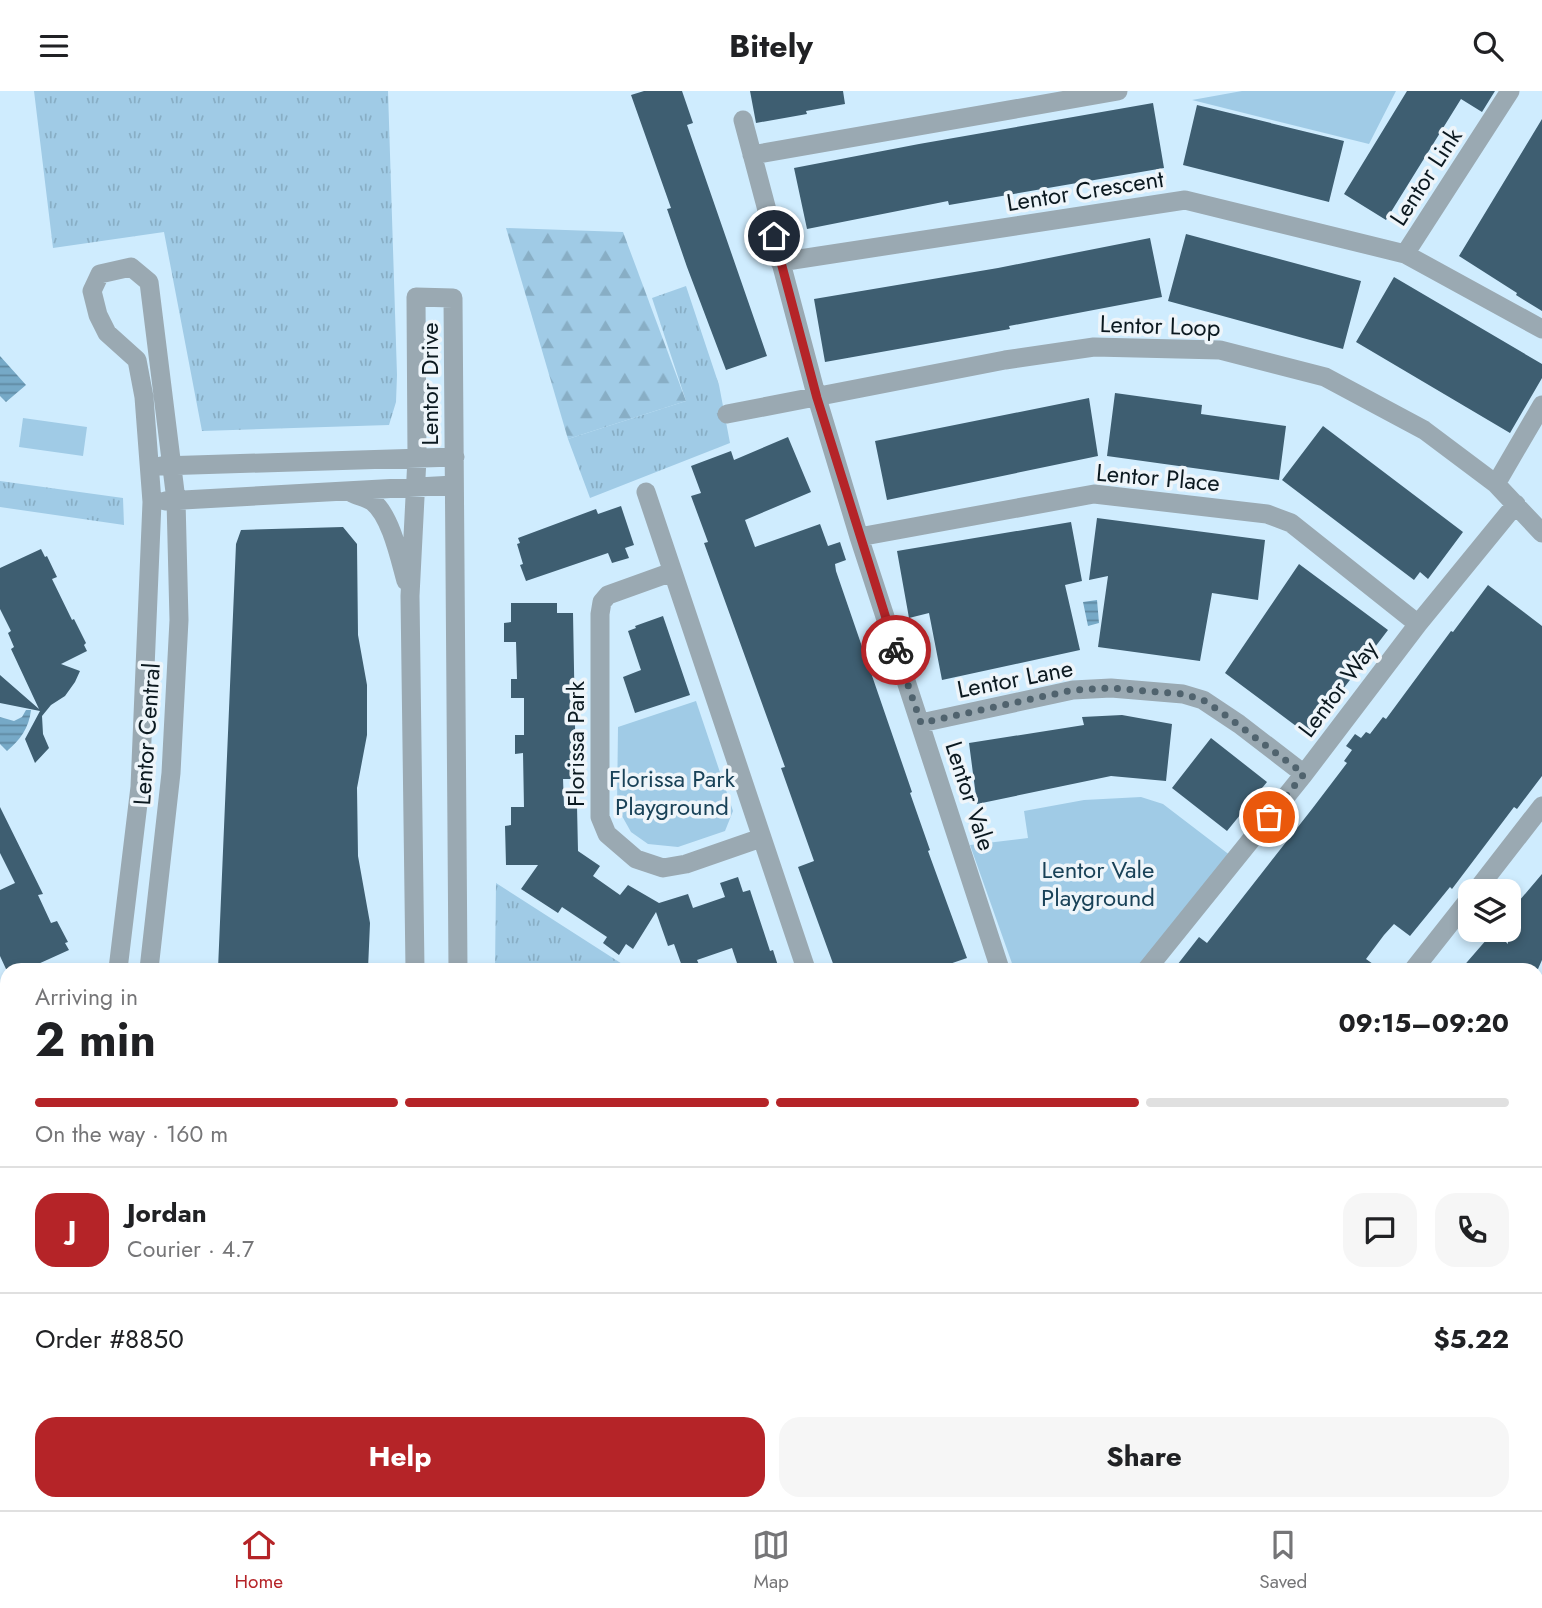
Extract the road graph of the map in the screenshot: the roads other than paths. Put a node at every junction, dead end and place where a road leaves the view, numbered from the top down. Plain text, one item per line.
1 (1118, 91) edge
2 (1510, 91) edge
3 (743, 120) dead end
4 (752, 155) junction
5 (1405, 254) junction
6 (780, 262) junction
7 (1542, 329) edge
8 (817, 398) junction
9 (1542, 405) edge
10 (727, 414) dead end
11 (455, 457) junction
12 (417, 459) junction
13 (150, 466) junction
14 (172, 466) junction
15 (1496, 484) junction
16 (454, 485) junction
17 (416, 487) junction
18 (347, 491) junction
19 (646, 492) dead end
20 (176, 500) junction
21 (152, 502) junction
22 (1516, 504) junction
23 (1542, 533) edge
24 (859, 537) junction
25 (672, 572) junction
26 (410, 596) junction
27 (1418, 624) junction
28 (921, 723) junction
29 (1304, 774) junction
30 (1542, 806) edge
31 (761, 838) junction
32 (1485, 879) edge
33 (1458, 913) edge
34 (119, 963) edge
35 (150, 963) edge
36 (415, 963) edge
37 (458, 963) edge
38 (804, 963) edge
39 (998, 963) edge
40 (1152, 963) edge
41 (1419, 963) edge

1 - 4 street
2 - 5 street, Lentor Link
3 - 4 street, Lentor Vale
4 - 6 street, Lentor Vale
5 - 6 street, Lentor Crescent
5 - 7 street, Lentor Crescent
6 - 8 street, Lentor Vale
8 - 10 street, Lentor Loop
8 - 15 street, Lentor Loop
8 - 24 street, Lentor Vale
9 - 15 street
11 - 12 street
11 - 12 street, Lentor Drive
11 - 16 street, Lentor Drive
12 - 14 street
12 - 17 street, Lentor Drive
13 - 14 street
13 - 14 street, Lentor Central
13 - 21 street, Lentor Central
14 - 20 street, Lentor Central
15 - 22 street, Lentor Loop
16 - 17 street
16 - 37 street, Lentor Drive
17 - 18 street
17 - 26 street, Lentor Drive
18 - 20 street
18 - 26 street
19 - 25 street
20 - 21 street
20 - 35 street, Lentor Central
21 - 34 street, Lentor Central
22 - 23 street, Lentor Loop
22 - 27 street, Lentor Way
24 - 27 street, Lentor Place
24 - 28 street, Lentor Vale
25 - 31 street
25 - 31 street, Florissa Park
26 - 36 street, Lentor Drive
27 - 29 street, Lentor Way
28 - 29 street, Lentor Lane
28 - 39 street, Lentor Vale
29 - 40 street, Lentor Way
30 - 32 street
31 - 38 street
33 - 41 street

